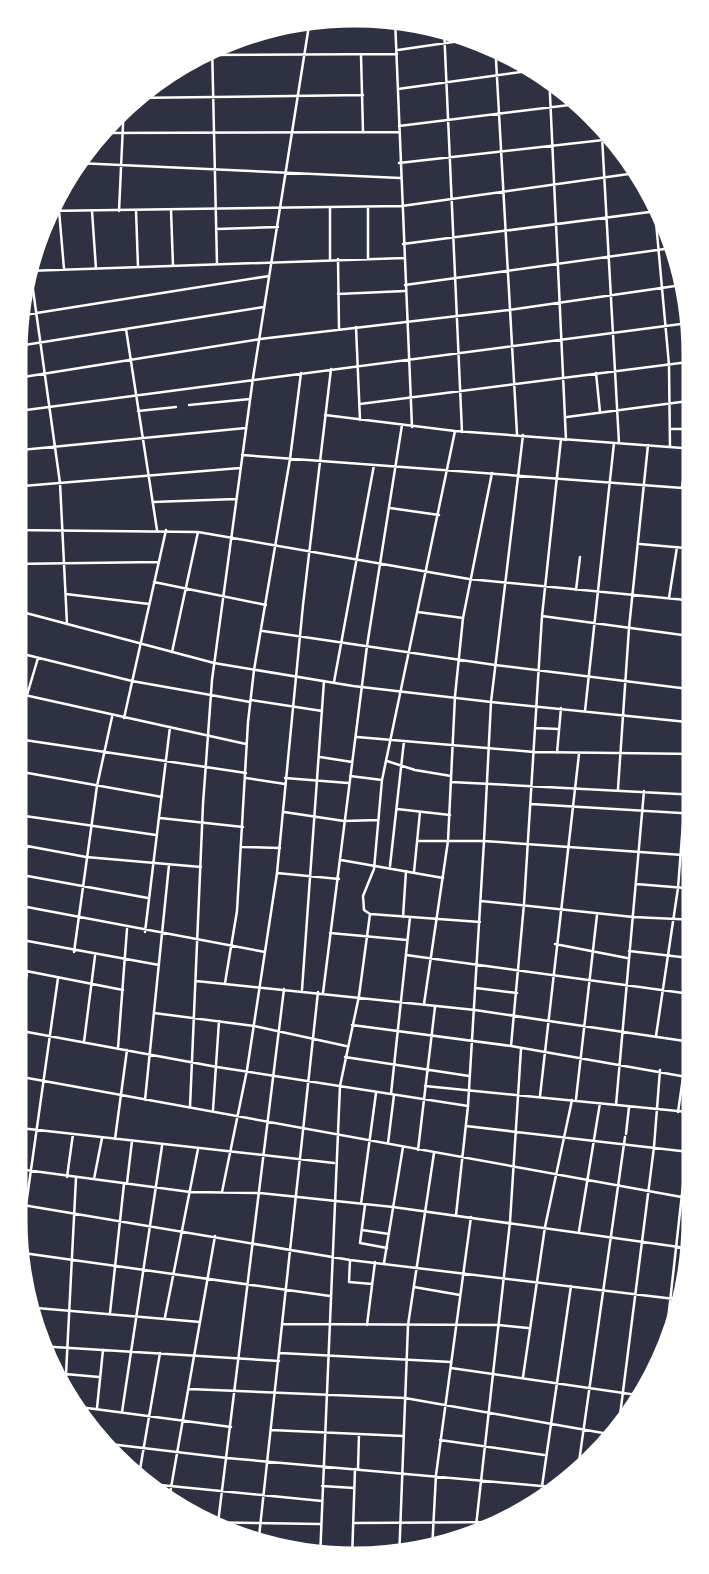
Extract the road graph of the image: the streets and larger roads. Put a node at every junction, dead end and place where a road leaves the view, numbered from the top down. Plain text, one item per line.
1 (334, 23) edge
2 (358, 23) edge
3 (346, 24) joint
4 (309, 26) edge
5 (395, 26) edge
6 (444, 35) edge
7 (461, 40) edge
8 (444, 42) junction
9 (397, 52) junction
10 (213, 55) joint
11 (361, 55) junction
12 (496, 55) edge
13 (306, 57) junction
14 (527, 71) edge
15 (497, 76) junction
16 (447, 81) junction
17 (549, 86) edge
18 (398, 89) junction
19 (214, 95) junction
20 (363, 95) junction
21 (299, 96) junction
22 (145, 97) edge
23 (572, 105) edge
24 (550, 107) junction
25 (499, 113) junction
26 (123, 117) edge
27 (448, 121) junction
28 (399, 126) junction
29 (293, 132) junction
30 (363, 132) junction
31 (398, 132) junction
32 (108, 133) edge
33 (122, 133) junction
34 (214, 133) junction
35 (602, 134) edge
36 (607, 140) edge
37 (602, 141) junction
38 (551, 147) junction
39 (499, 153) junction
40 (451, 159) junction
41 (84, 163) edge
42 (399, 163) junction
43 (121, 166) junction
44 (214, 170) junction
45 (287, 172) junction
46 (632, 174) edge
47 (400, 177) junction
48 (603, 179) junction
49 (554, 185) junction
50 (503, 191) junction
51 (453, 198) junction
52 (402, 206) junction
53 (330, 208) junction
54 (368, 208) junction
55 (281, 209) junction
56 (171, 210) junction
57 (215, 210) junction
58 (56, 211) edge
59 (59, 211) junction
60 (92, 211) junction
61 (119, 211) junction
62 (136, 211) junction
63 (654, 212) joint
64 (605, 219) junction
65 (556, 225) junction
66 (278, 227) junction
67 (216, 229) junction
68 (505, 230) junction
69 (454, 239) junction
70 (403, 244) junction
71 (669, 248) edge
72 (658, 250) junction
73 (608, 257) junction
74 (404, 258) junction
75 (338, 259) junction
76 (368, 259) junction
77 (330, 260) junction
78 (272, 261) junction
79 (217, 264) junction
80 (557, 264) junction
81 (173, 266) junction
82 (138, 267) junction
83 (96, 269) junction
84 (64, 270) junction
85 (507, 270) junction
86 (34, 271) edge
87 (270, 276) junction
88 (455, 277) junction
89 (31, 282) edge
90 (404, 285) junction
91 (679, 285) edge
92 (660, 288) junction
93 (405, 291) junction
94 (338, 294) junction
95 (610, 296) junction
96 (559, 302) junction
97 (265, 307) junction
98 (509, 310) junction
99 (36, 313) junction
100 (25, 315) edge
101 (458, 315) junction
102 (406, 321) junction
103 (685, 323) edge
104 (664, 326) junction
105 (356, 327) junction
106 (339, 328) junction
107 (125, 329) junction
108 (613, 333) junction
109 (260, 339) junction
110 (561, 340) junction
111 (39, 342) junction
112 (23, 345) edge
113 (511, 347) junction
114 (459, 354) junction
115 (130, 360) junction
116 (409, 362) junction
117 (686, 362) edge
118 (669, 365) junction
119 (357, 366) junction
120 (331, 369) junction
121 (616, 370) junction
122 (301, 372) junction
123 (596, 373) junction
124 (44, 374) junction
125 (23, 377) edge
126 (253, 378) junction
127 (563, 379) junction
128 (513, 386) junction
129 (460, 393) junction
130 (136, 394) junction
131 (411, 398) junction
132 (250, 399) junction
133 (686, 402) edge
134 (670, 403) junction
135 (360, 404) junction
136 (189, 405) dead end
137 (49, 407) junction
138 (176, 407) dead end
139 (23, 410) edge
140 (138, 411) junction
141 (617, 411) junction
142 (600, 414) junction
143 (325, 415) junction
144 (566, 417) junction
145 (360, 419) junction
146 (402, 425) junction
147 (412, 426) junction
148 (246, 428) junction
149 (670, 429) junction
150 (686, 429) edge
151 (455, 431) junction
152 (462, 432) junction
153 (517, 434) junction
154 (523, 435) junction
155 (144, 438) junction
156 (561, 439) junction
157 (566, 440) junction
158 (617, 443) junction
159 (648, 445) junction
160 (55, 447) junction
161 (670, 447) junction
162 (686, 449) edge
163 (23, 450) edge
164 (242, 455) junction
165 (290, 459) junction
166 (320, 461) junction
167 (686, 462) edge
168 (374, 464) junction
169 (397, 466) junction
170 (240, 468) junction
171 (449, 470) junction
172 (492, 472) junction
173 (519, 474) junction
174 (148, 475) junction
175 (558, 477) junction
176 (612, 481) junction
177 (60, 483) junction
178 (645, 484) junction
179 (23, 486) edge
180 (682, 487) junction
181 (686, 488) edge
182 (236, 499) junction
183 (153, 502) junction
184 (390, 508) junction
185 (439, 515) junction
186 (65, 529) junction
187 (23, 530) edge
188 (157, 530) junction
189 (166, 530) junction
190 (198, 532) junction
191 (232, 537) junction
192 (276, 544) junction
193 (639, 544) junction
194 (677, 547) junction
195 (686, 548) edge
196 (310, 551) junction
197 (580, 557) dead end
198 (357, 560) junction
199 (158, 562) junction
200 (23, 564) edge
201 (65, 564) junction
202 (381, 564) junction
203 (427, 572) junction
204 (469, 579) junction
205 (154, 582) junction
206 (504, 583) junction
207 (545, 587) junction
208 (187, 590) junction
209 (576, 590) junction
210 (598, 592) junction
211 (66, 594) junction
212 (634, 596) junction
213 (223, 597) junction
214 (669, 598) junction
215 (686, 600) edge
216 (149, 604) junction
217 (266, 605) junction
218 (23, 612) edge
219 (418, 612) junction
220 (542, 616) junction
221 (463, 618) junction
222 (593, 623) junction
223 (67, 624) junction
224 (629, 628) junction
225 (262, 631) junction
226 (686, 636) edge
227 (300, 637) junction
228 (342, 643) junction
229 (140, 644) junction
230 (367, 646) junction
231 (172, 652) junction
232 (408, 652) junction
233 (23, 654) edge
234 (38, 658) junction
235 (459, 660) junction
236 (214, 663) junction
237 (495, 665) junction
238 (539, 669) junction
239 (254, 670) junction
240 (587, 676) junction
241 (296, 677) junction
242 (132, 681) junction
243 (324, 681) junction
244 (625, 681) junction
245 (334, 682) junction
246 (363, 687) junction
247 (686, 689) edge
248 (401, 690) junction
249 (23, 695) edge
250 (27, 696) junction
251 (455, 696) junction
252 (210, 697) junction
253 (251, 701) junction
254 (491, 702) junction
255 (536, 706) junction
256 (294, 708) junction
257 (561, 708) junction
258 (322, 711) junction
259 (585, 711) junction
260 (624, 715) junction
261 (112, 716) junction
262 (124, 718) junction
263 (686, 722) edge
264 (170, 727) junction
265 (535, 727) junction
266 (559, 729) junction
267 (207, 735) junction
268 (357, 737) junction
269 (23, 740) edge
270 (389, 741) junction
271 (404, 741) junction
272 (246, 744) junction
273 (453, 744) junction
274 (489, 748) junction
275 (534, 752) junction
276 (104, 753) junction
277 (557, 754) junction
278 (579, 754) junction
279 (686, 754) edge
280 (621, 755) junction
281 (320, 758) junction
282 (386, 761) junction
283 (166, 762) junction
284 (352, 762) junction
285 (402, 766) junction
286 (205, 768) junction
287 (23, 772) edge
288 (246, 776) junction
289 (350, 776) junction
290 (452, 776) junction
291 (285, 778) junction
292 (382, 780) junction
293 (319, 781) junction
294 (686, 781) edge
295 (451, 782) junction
296 (349, 783) junction
297 (485, 783) junction
298 (285, 784) junction
299 (97, 786) junction
300 (531, 786) junction
301 (575, 786) junction
302 (618, 789) junction
303 (644, 791) junction
304 (685, 794) junction
305 (162, 797) junction
306 (531, 804) junction
307 (573, 807) junction
308 (397, 809) junction
309 (284, 812) junction
310 (420, 812) junction
311 (642, 812) junction
312 (684, 814) junction
313 (450, 815) junction
314 (23, 816) edge
315 (314, 817) junction
316 (160, 818) junction
317 (378, 820) junction
318 (344, 821) junction
319 (202, 822) junction
320 (92, 825) junction
321 (243, 827) junction
322 (158, 835) junction
323 (418, 841) junction
324 (448, 841) junction
325 (484, 841) junction
326 (23, 845) edge
327 (528, 845) junction
328 (27, 846) junction
329 (569, 846) junction
330 (242, 847) junction
331 (280, 848) junction
332 (638, 852) junction
333 (680, 855) junction
334 (686, 855) edge
335 (86, 857) junction
336 (341, 860) junction
337 (152, 864) junction
338 (375, 864) junction
339 (23, 865) edge
340 (169, 866) junction
341 (390, 866) junction
342 (201, 867) junction
343 (406, 871) junction
344 (414, 872) junction
345 (277, 873) junction
346 (23, 875) edge
347 (311, 876) junction
348 (443, 878) junction
349 (338, 879) junction
350 (636, 884) junction
351 (82, 887) junction
352 (678, 888) junction
353 (686, 888) edge
354 (149, 898) junction
355 (481, 901) junction
356 (524, 904) junction
357 (23, 907) edge
358 (560, 909) junction
359 (370, 914) junction
360 (597, 914) junction
361 (403, 917) junction
362 (410, 917) junction
363 (633, 917) junction
364 (78, 919) junction
365 (437, 919) junction
366 (674, 919) junction
367 (686, 920) edge
368 (480, 922) junction
369 (128, 929) junction
370 (145, 932) junction
371 (330, 933) junction
372 (163, 934) junction
373 (368, 937) junction
374 (198, 940) junction
375 (407, 940) junction
376 (23, 941) edge
377 (555, 944) junction
378 (231, 946) junction
379 (593, 951) junction
380 (629, 951) junction
381 (74, 952) junction
382 (266, 953) junction
383 (406, 955) junction
384 (95, 956) junction
385 (670, 956) junction
386 (430, 958) junction
387 (629, 958) junction
388 (686, 958) edge
389 (125, 961) junction
390 (160, 965) junction
391 (478, 966) junction
392 (519, 970) junction
393 (23, 971) edge
394 (27, 972) junction
395 (552, 975) junction
396 (58, 978) junction
397 (590, 979) junction
398 (196, 981) junction
399 (92, 984) junction
400 (225, 984) junction
401 (627, 984) junction
402 (260, 987) junction
403 (476, 988) junction
404 (284, 989) junction
405 (665, 989) junction
406 (123, 990) junction
407 (302, 990) junction
408 (686, 992) edge
409 (320, 993) junction
410 (517, 993) junction
411 (359, 996) junction
412 (23, 998) edge
413 (400, 1001) junction
414 (424, 1004) junction
415 (435, 1006) junction
416 (475, 1010) junction
417 (154, 1013) junction
418 (514, 1014) junction
419 (195, 1017) junction
420 (546, 1020) junction
421 (219, 1021) junction
422 (352, 1025) junction
423 (584, 1025) junction
424 (254, 1026) junction
425 (623, 1030) junction
426 (23, 1031) edge
427 (281, 1031) junction
428 (398, 1031) junction
429 (431, 1034) junction
430 (51, 1035) junction
431 (656, 1036) junction
432 (314, 1037) junction
433 (472, 1040) junction
434 (686, 1041) edge
435 (83, 1042) junction
436 (346, 1046) junction
437 (510, 1046) junction
438 (118, 1048) junction
439 (686, 1048) edge
440 (127, 1049) junction
441 (521, 1049) junction
442 (543, 1053) junction
443 (152, 1054) junction
444 (345, 1057) junction
445 (580, 1060) junction
446 (193, 1062) junction
447 (394, 1064) junction
448 (620, 1065) junction
449 (217, 1066) junction
450 (427, 1068) junction
451 (247, 1070) junction
452 (660, 1070) junction
453 (275, 1075) junction
454 (470, 1076) junction
455 (682, 1077) junction
456 (23, 1078) edge
457 (686, 1078) edge
458 (310, 1080) junction
459 (44, 1082) junction
460 (340, 1086) junction
461 (425, 1086) junction
462 (469, 1090) junction
463 (376, 1092) junction
464 (392, 1094) junction
465 (520, 1094) junction
466 (120, 1096) junction
467 (540, 1096) junction
468 (574, 1099) junction
469 (145, 1100) junction
470 (424, 1100) junction
471 (600, 1103) junction
472 (616, 1105) junction
473 (468, 1106) junction
474 (190, 1107) junction
475 (629, 1107) junction
476 (656, 1109) junction
477 (213, 1110) junction
478 (678, 1112) junction
479 (686, 1113) edge
480 (237, 1115) junction
481 (270, 1122) junction
482 (466, 1126) junction
483 (23, 1128) edge
484 (305, 1129) junction
485 (37, 1130) junction
486 (517, 1130) junction
487 (338, 1133) junction
488 (73, 1134) junction
489 (566, 1137) junction
490 (102, 1138) junction
491 (115, 1139) junction
492 (370, 1139) junction
493 (594, 1140) junction
494 (132, 1142) junction
495 (388, 1143) junction
496 (623, 1143) junction
497 (162, 1144) junction
498 (403, 1147) junction
499 (654, 1147) junction
500 (198, 1149) junction
501 (418, 1150) junction
502 (230, 1152) junction
503 (686, 1152) edge
504 (434, 1153) junction
505 (265, 1156) junction
506 (462, 1159) junction
507 (301, 1160) junction
508 (686, 1161) edge
509 (335, 1163) junction
510 (514, 1168) junction
511 (23, 1171) edge
512 (30, 1172) junction
513 (555, 1175) junction
514 (67, 1177) junction
515 (76, 1178) junction
516 (94, 1180) junction
517 (586, 1180) junction
518 (125, 1184) junction
519 (617, 1185) junction
520 (156, 1187) junction
521 (646, 1190) junction
522 (190, 1192) junction
523 (222, 1192) junction
524 (260, 1193) junction
525 (682, 1196) junction
526 (297, 1197) junction
527 (686, 1197) edge
528 (334, 1201) junction
529 (363, 1204) junction
530 (23, 1205) edge
531 (26, 1206) junction
532 (393, 1207) junction
533 (425, 1211) junction
534 (74, 1213) junction
535 (456, 1215) junction
536 (471, 1217) junction
537 (119, 1220) junction
538 (23, 1221) edge
539 (510, 1222) junction
540 (150, 1225) junction
541 (545, 1227) junction
542 (182, 1230) junction
543 (362, 1230) junction
544 (579, 1231) junction
545 (389, 1234) junction
546 (215, 1235) junction
547 (610, 1237) junction
548 (254, 1241) junction
549 (641, 1242) junction
550 (676, 1246) junction
551 (685, 1247) edge
552 (291, 1248) junction
553 (387, 1248) junction
554 (25, 1253) edge
555 (333, 1257) junction
556 (71, 1260) junction
557 (350, 1260) junction
558 (374, 1262) junction
559 (384, 1263) junction
560 (114, 1266) junction
561 (416, 1266) junction
562 (143, 1271) junction
563 (464, 1272) junction
564 (172, 1275) junction
565 (505, 1277) junction
566 (208, 1280) junction
567 (537, 1281) junction
568 (372, 1284) junction
569 (248, 1286) junction
570 (570, 1286) junction
571 (414, 1287) junction
572 (287, 1290) junction
573 (603, 1290) junction
574 (460, 1295) junction
575 (635, 1295) junction
576 (330, 1296) junction
577 (670, 1298) junction
578 (676, 1299) edge
579 (35, 1308) edge
580 (69, 1310) junction
581 (110, 1313) junction
582 (138, 1316) junction
583 (165, 1319) junction
584 (200, 1322) junction
585 (283, 1324) junction
586 (330, 1324) junction
587 (367, 1325) junction
588 (408, 1325) junction
589 (456, 1325) junction
590 (499, 1325) junction
591 (529, 1328) junction
592 (666, 1333) edge
593 (48, 1346) edge
594 (67, 1347) junction
595 (103, 1350) junction
596 (132, 1352) junction
597 (160, 1352) junction
598 (280, 1353) junction
599 (195, 1356) junction
600 (328, 1356) junction
601 (239, 1359) junction
602 (407, 1359) junction
603 (279, 1361) junction
604 (451, 1362) junction
605 (450, 1368) junction
606 (61, 1374) edge
607 (495, 1374) junction
608 (67, 1375) junction
609 (523, 1377) junction
610 (100, 1378) junction
611 (557, 1382) junction
612 (66, 1383) edge
613 (589, 1387) junction
614 (190, 1389) junction
615 (235, 1392) junction
616 (624, 1392) junction
617 (275, 1394) junction
618 (636, 1394) edge
619 (326, 1395) junction
620 (405, 1398) junction
621 (445, 1404) junction
622 (81, 1407) edge
623 (97, 1408) junction
624 (122, 1412) junction
625 (490, 1412) junction
626 (150, 1416) junction
627 (621, 1417) edge
628 (184, 1420) junction
629 (550, 1423) junction
630 (231, 1427) junction
631 (583, 1429) junction
632 (271, 1430) junction
633 (324, 1434) junction
634 (359, 1434) junction
635 (607, 1434) edge
636 (403, 1436) junction
637 (440, 1440) junction
638 (111, 1445) edge
639 (486, 1447) junction
640 (143, 1449) junction
641 (178, 1454) junction
642 (546, 1456) junction
643 (227, 1458) junction
644 (267, 1462) junction
645 (579, 1464) edge
646 (323, 1467) junction
647 (356, 1469) junction
648 (140, 1472) edge
649 (403, 1473) junction
650 (436, 1475) junction
651 (483, 1480) junction
652 (154, 1484) edge
653 (172, 1486) junction
654 (322, 1486) junction
655 (542, 1486) junction
656 (551, 1487) edge
657 (355, 1488) junction
658 (223, 1491) junction
659 (541, 1494) edge
660 (170, 1495) edge
661 (263, 1497) junction
662 (322, 1501) junction
663 (401, 1521) junction
664 (433, 1521) junction
665 (477, 1521) junction
666 (218, 1522) edge
667 (489, 1522) edge
668 (222, 1523) edge
669 (354, 1523) junction
670 (322, 1524) junction
671 (260, 1525) junction
672 (476, 1528) edge
673 (259, 1537) edge
674 (432, 1542) edge
675 (400, 1548) edge
676 (321, 1549) edge
677 (352, 1551) edge

1 - 3 street
2 - 3 street
4 - 13 street
5 - 9 street
6 - 8 street
7 - 8 street
8 - 9 street
8 - 16 street
9 - 11 street
9 - 18 street
10 - 13 street
10 - 19 street
11 - 13 street
11 - 20 street
12 - 15 street
13 - 21 street
14 - 15 street
15 - 16 street
15 - 25 street
16 - 18 street
16 - 27 street
17 - 24 street
18 - 28 street
19 - 21 street
19 - 22 street
19 - 34 street
20 - 21 street
20 - 30 street
21 - 29 street
23 - 24 street
24 - 25 street
24 - 38 street
25 - 27 street
25 - 39 street
26 - 33 street
27 - 28 street
27 - 40 street
28 - 31 street
29 - 30 street
29 - 34 street
29 - 45 street
30 - 31 street
31 - 42 street
32 - 33 street
33 - 34 street
33 - 43 street
34 - 44 street
35 - 37 street
36 - 37 street
37 - 38 street
37 - 48 street
38 - 39 street
38 - 49 street
39 - 40 street
39 - 50 street
40 - 42 street
40 - 51 street
41 - 43 street
42 - 47 street
43 - 44 street
43 - 61 street
44 - 45 street
44 - 57 street
45 - 47 street
45 - 55 street
46 - 48 street
47 - 52 street
48 - 49 street
48 - 64 street
49 - 50 street
49 - 65 street
50 - 51 street
50 - 68 street
51 - 52 street
51 - 69 street
52 - 54 street
52 - 70 street
53 - 54 street
53 - 55 street
53 - 77 street
54 - 76 street
55 - 57 street
55 - 66 street
56 - 57 street
56 - 62 street
56 - 81 street
57 - 67 street
58 - 59 street
59 - 60 street
59 - 84 street
60 - 61 street
60 - 83 street
61 - 62 street
62 - 82 street
63 - 64 street
63 - 72 street
64 - 65 street
64 - 73 street
65 - 68 street
65 - 80 street
66 - 67 street
66 - 78 street
67 - 79 street
68 - 69 street
68 - 85 street
69 - 70 street
69 - 88 street
70 - 74 street
71 - 72 street
72 - 73 street
72 - 92 street
73 - 80 street
73 - 95 street
74 - 76 street
74 - 90 street
75 - 76 street
75 - 77 street
75 - 94 street
77 - 78 street
78 - 79 street
78 - 87 street
79 - 81 street
80 - 85 street
80 - 96 street
81 - 82 street
82 - 83 street
83 - 84 street
84 - 86 street
85 - 88 street
85 - 98 street
87 - 97 street
87 - 99 street
88 - 90 street
88 - 101 street
89 - 99 street
90 - 93 street
91 - 92 street
92 - 95 street
92 - 104 street
93 - 94 street
93 - 102 street
94 - 106 street
95 - 96 street
95 - 108 street
96 - 98 street
96 - 110 street
97 - 107 street
97 - 109 street
98 - 101 street
98 - 113 street
99 - 100 street
99 - 111 street
101 - 102 street
101 - 114 street
102 - 105 street
102 - 116 street
103 - 104 street
104 - 108 street
104 - 118 street
105 - 106 street
105 - 119 street
106 - 109 street
107 - 111 street
107 - 115 street
108 - 110 street
108 - 121 street
109 - 115 street
109 - 126 street
110 - 113 street
110 - 127 street
111 - 112 street
111 - 124 street
113 - 114 street
113 - 128 street
114 - 116 street
114 - 129 street
115 - 124 street
115 - 130 street
116 - 119 street
116 - 131 street
117 - 118 street
118 - 121 street
118 - 134 street
119 - 120 street
119 - 135 street
120 - 122 street
120 - 143 street
121 - 123 street
121 - 141 street
122 - 126 street
122 - 165 street
123 - 127 street
123 - 142 street
124 - 125 street
124 - 137 street
126 - 130 street
126 - 132 street
127 - 128 street
127 - 144 street
128 - 129 street
128 - 153 street
129 - 131 street
129 - 152 street
130 - 137 street
130 - 140 street
131 - 135 street
131 - 147 street
132 - 136 street
132 - 148 street
133 - 134 street
134 - 141 street
134 - 149 street
135 - 145 street
137 - 139 street
137 - 160 street
138 - 140 street
140 - 155 street
141 - 142 street
141 - 158 street
142 - 144 street
143 - 145 street
143 - 166 street
144 - 157 street
145 - 146 street
146 - 147 street
146 - 169 street
147 - 151 street
148 - 155 street
148 - 164 street
149 - 150 street
149 - 161 street
151 - 152 street
151 - 171 street
152 - 153 street
153 - 154 street
154 - 156 street
154 - 173 street
155 - 160 street
155 - 174 street
156 - 157 street
156 - 175 street
157 - 158 street
158 - 159 street
158 - 176 street
159 - 161 street
159 - 178 street
160 - 163 street
160 - 177 street
161 - 162 street
164 - 165 street
164 - 170 street
165 - 166 street
165 - 192 street
166 - 168 street
166 - 196 street
167 - 180 street
168 - 169 street
168 - 198 street
169 - 171 street
169 - 184 street
170 - 174 street
170 - 182 street
171 - 172 street
171 - 185 street
172 - 173 street
172 - 204 street
173 - 175 street
173 - 206 street
174 - 177 street
174 - 183 street
175 - 176 street
175 - 207 street
176 - 178 street
176 - 210 street
177 - 179 street
177 - 186 street
178 - 180 street
178 - 193 street
180 - 181 street
182 - 183 street
182 - 191 street
183 - 188 street
184 - 185 street
184 - 202 street
185 - 203 street
186 - 187 street
186 - 188 street
186 - 201 street
188 - 189 street
189 - 190 street
189 - 199 street
190 - 191 street
190 - 208 street
191 - 192 street
191 - 213 street
192 - 196 street
192 - 217 street
193 - 194 street
193 - 212 street
194 - 195 street
194 - 214 street
196 - 198 street
196 - 227 street
197 - 209 street
198 - 202 street
198 - 228 street
199 - 201 street
199 - 205 street
200 - 201 street
201 - 211 street
202 - 203 street
202 - 230 street
203 - 204 street
203 - 219 street
204 - 206 street
204 - 221 street
205 - 208 street
205 - 216 street
206 - 207 street
206 - 237 street
207 - 209 street
207 - 220 street
208 - 213 street
208 - 231 street
209 - 210 street
210 - 212 street
210 - 222 street
211 - 216 street
211 - 223 street
212 - 214 street
212 - 224 street
213 - 217 street
213 - 236 street
214 - 215 street
216 - 229 street
217 - 225 street
218 - 223 street
219 - 221 street
219 - 232 street
220 - 222 street
220 - 238 street
221 - 235 street
222 - 224 street
222 - 240 street
223 - 229 street
224 - 226 street
224 - 244 street
225 - 227 street
225 - 239 street
227 - 228 street
227 - 241 street
228 - 230 street
228 - 245 street
229 - 231 street
229 - 242 street
230 - 232 street
230 - 246 street
231 - 236 street
232 - 235 street
232 - 248 street
233 - 234 street
234 - 242 street
234 - 250 street
235 - 237 street
235 - 251 street
236 - 239 street
236 - 252 street
237 - 238 street
237 - 254 street
238 - 240 street
238 - 255 street
239 - 241 street
239 - 253 street
240 - 244 street
240 - 259 street
241 - 243 street
241 - 256 street
242 - 252 street
242 - 262 street
243 - 245 street
243 - 258 street
244 - 247 street
244 - 260 street
245 - 246 street
246 - 248 street
246 - 268 street
248 - 251 street
248 - 270 street
249 - 250 street
250 - 261 street
251 - 254 street
251 - 273 street
252 - 253 street
252 - 267 street
253 - 256 street
253 - 272 street
254 - 255 street
254 - 274 street
255 - 257 street
255 - 265 street
256 - 258 street
256 - 291 street
257 - 259 street
257 - 266 street
258 - 281 street
259 - 260 street
260 - 263 street
260 - 280 street
261 - 262 street
261 - 276 street
262 - 264 street
264 - 267 street
264 - 283 street
265 - 266 street
265 - 275 street
266 - 277 street
267 - 272 street
267 - 286 street
268 - 270 street
268 - 284 street
269 - 276 street
270 - 271 street
270 - 282 street
271 - 273 street
271 - 285 street
272 - 288 street
273 - 274 street
273 - 290 street
274 - 275 street
274 - 297 street
275 - 277 street
275 - 300 street
276 - 283 street
276 - 299 street
277 - 278 street
278 - 280 street
278 - 301 street
279 - 280 street
280 - 302 street
281 - 284 street
281 - 293 street
282 - 285 street
282 - 292 street
283 - 286 street
283 - 305 street
284 - 289 street
285 - 290 street
285 - 308 street
286 - 288 street
286 - 319 street
287 - 299 street
288 - 298 street
288 - 321 street
289 - 292 street
289 - 296 street
290 - 295 street
291 - 293 street
291 - 298 street
292 - 317 street
293 - 296 street
293 - 315 street
294 - 304 street
295 - 297 street
295 - 313 street
296 - 318 street
297 - 300 street
297 - 325 street
298 - 309 street
299 - 305 street
299 - 320 street
300 - 301 street
300 - 306 street
301 - 302 street
301 - 307 street
302 - 303 street
303 - 304 street
303 - 311 street
304 - 312 street
305 - 316 street
306 - 307 street
306 - 327 street
307 - 311 street
307 - 329 street
308 - 310 street
308 - 341 street
309 - 315 street
309 - 331 street
310 - 313 street
310 - 323 street
311 - 312 street
311 - 332 street
312 - 333 street
313 - 324 street
314 - 320 street
315 - 318 street
315 - 347 street
316 - 319 street
316 - 322 street
317 - 318 street
317 - 338 street
318 - 336 street
319 - 321 street
319 - 342 street
320 - 322 street
320 - 335 street
321 - 330 street
322 - 337 street
323 - 324 street
323 - 344 street
324 - 325 street
324 - 348 street
325 - 327 street
325 - 355 street
326 - 328 street
327 - 329 street
327 - 356 street
328 - 335 street
328 - 339 street
329 - 332 street
329 - 358 street
330 - 331 street
330 - 378 street
331 - 345 street
332 - 333 street
332 - 350 street
333 - 334 street
333 - 352 street
335 - 337 street
335 - 351 street
336 - 338 street
336 - 349 street
337 - 340 street
337 - 354 street
338 - 341 street
338 - 359 street
340 - 342 street
340 - 372 street
341 - 343 street
342 - 374 street
343 - 344 street
343 - 361 street
344 - 348 street
345 - 347 street
345 - 382 street
346 - 351 street
347 - 349 street
347 - 407 street
348 - 365 street
349 - 371 street
350 - 352 street
350 - 363 street
351 - 354 street
351 - 364 street
352 - 353 street
352 - 366 street
354 - 370 street
355 - 356 street
355 - 368 street
356 - 358 street
356 - 392 street
357 - 364 street
358 - 360 street
358 - 377 street
359 - 361 street
359 - 373 street
360 - 363 street
360 - 379 street
361 - 362 street
362 - 365 street
362 - 375 street
363 - 366 street
363 - 380 street
364 - 369 street
364 - 381 street
365 - 368 street
365 - 386 street
366 - 367 street
366 - 385 street
368 - 391 street
369 - 370 street
369 - 389 street
370 - 372 street
371 - 373 street
371 - 409 street
372 - 374 street
372 - 390 street
373 - 375 street
373 - 411 street
374 - 378 street
374 - 398 street
375 - 383 street
376 - 381 street
377 - 379 street
377 - 395 street
378 - 382 street
378 - 400 street
379 - 387 street
379 - 397 street
380 - 385 street
380 - 387 street
381 - 384 street
382 - 402 street
383 - 386 street
383 - 413 street
384 - 389 street
384 - 399 street
385 - 388 street
385 - 405 street
386 - 391 street
386 - 414 street
387 - 401 street
389 - 390 street
389 - 406 street
390 - 417 street
391 - 392 street
391 - 403 street
392 - 395 street
392 - 410 street
393 - 394 street
394 - 396 street
394 - 412 street
395 - 397 street
395 - 420 street
396 - 399 street
396 - 430 street
397 - 401 street
397 - 423 street
398 - 400 street
398 - 419 street
399 - 406 street
399 - 435 street
400 - 402 street
401 - 405 street
401 - 425 street
402 - 404 street
402 - 424 street
403 - 410 street
403 - 416 street
404 - 407 street
404 - 427 street
405 - 408 street
405 - 431 street
406 - 438 street
407 - 409 street
409 - 411 street
409 - 432 street
410 - 418 street
411 - 413 street
411 - 422 street
413 - 414 street
413 - 428 street
414 - 415 street
415 - 416 street
415 - 429 street
416 - 418 street
416 - 433 street
417 - 419 street
417 - 443 street
418 - 420 street
418 - 437 street
419 - 421 street
419 - 446 street
420 - 423 street
420 - 442 street
421 - 424 street
421 - 449 street
422 - 428 street
422 - 436 street
423 - 425 street
423 - 445 street
424 - 427 street
424 - 451 street
425 - 431 street
425 - 448 street
426 - 430 street
427 - 432 street
427 - 453 street
428 - 429 street
428 - 447 street
429 - 433 street
429 - 450 street
430 - 435 street
430 - 459 street
431 - 434 street
432 - 436 street
432 - 458 street
433 - 437 street
433 - 454 street
435 - 438 street
436 - 444 street
437 - 441 street
438 - 440 street
439 - 455 street
440 - 443 street
440 - 466 street
441 - 442 street
441 - 465 street
442 - 445 street
442 - 467 street
443 - 446 street
443 - 469 street
444 - 447 street
444 - 460 street
445 - 448 street
445 - 468 street
446 - 449 street
446 - 474 street
447 - 450 street
447 - 464 street
448 - 452 street
448 - 472 street
449 - 451 street
449 - 477 street
450 - 454 street
450 - 461 street
451 - 453 street
451 - 480 street
452 - 455 street
452 - 476 street
453 - 458 street
453 - 481 street
454 - 462 street
455 - 457 street
455 - 478 street
456 - 459 street
458 - 460 street
458 - 484 street
459 - 466 street
459 - 485 street
460 - 463 street
460 - 487 street
461 - 462 street
461 - 470 street
462 - 465 street
462 - 473 street
463 - 464 street
463 - 492 street
464 - 470 street
464 - 495 street
465 - 467 street
465 - 486 street
466 - 469 street
466 - 491 street
467 - 468 street
468 - 471 street
468 - 489 street
469 - 474 street
470 - 473 street
470 - 501 street
471 - 472 street
471 - 493 street
472 - 475 street
473 - 482 street
474 - 477 street
475 - 476 street
475 - 496 street
476 - 478 street
476 - 499 street
477 - 480 street
478 - 479 street
480 - 481 street
480 - 502 street
481 - 484 street
481 - 505 street
482 - 486 street
482 - 506 street
483 - 485 street
484 - 487 street
484 - 507 street
485 - 488 street
485 - 512 street
486 - 489 street
486 - 510 street
487 - 492 street
487 - 509 street
488 - 490 street
488 - 514 street
489 - 493 street
489 - 513 street
490 - 491 street
490 - 516 street
491 - 494 street
492 - 495 street
492 - 529 street
493 - 496 street
493 - 517 street
494 - 497 street
494 - 518 street
495 - 498 street
496 - 499 street
496 - 519 street
497 - 500 street
497 - 520 street
498 - 501 street
498 - 532 street
499 - 503 street
499 - 521 street
500 - 502 street
500 - 522 street
501 - 504 street
502 - 505 street
502 - 523 street
504 - 506 street
504 - 533 street
505 - 507 street
505 - 524 street
506 - 510 street
506 - 535 street
507 - 509 street
507 - 526 street
508 - 525 street
509 - 528 street
510 - 513 street
510 - 539 street
511 - 512 street
512 - 514 street
512 - 531 street
513 - 517 street
513 - 541 street
514 - 515 street
515 - 516 street
515 - 534 street
516 - 518 street
517 - 519 street
517 - 544 street
518 - 520 street
518 - 537 street
519 - 521 street
519 - 547 street
520 - 522 street
520 - 540 street
521 - 525 street
521 - 549 street
522 - 523 street
522 - 542 street
523 - 524 street
524 - 526 street
524 - 548 street
525 - 527 street
525 - 550 street
526 - 528 street
526 - 552 street
528 - 529 street
528 - 555 street
529 - 532 street
529 - 543 street
530 - 531 street
531 - 534 street
531 - 538 street
532 - 533 street
532 - 545 street
533 - 535 street
533 - 561 street
534 - 537 street
534 - 556 street
535 - 536 street
536 - 539 street
536 - 563 street
537 - 540 street
537 - 560 street
539 - 541 street
539 - 565 street
540 - 542 street
540 - 562 street
541 - 544 street
541 - 567 street
542 - 546 street
542 - 564 street
543 - 545 street
543 - 553 street
544 - 547 street
545 - 553 street
546 - 548 street
546 - 566 street
547 - 549 street
547 - 573 street
548 - 552 street
548 - 569 street
549 - 550 street
549 - 575 street
550 - 551 street
550 - 577 street
552 - 555 street
552 - 572 street
553 - 559 street
554 - 556 street
555 - 557 street
555 - 576 street
556 - 560 street
556 - 580 street
557 - 558 street
557 - 568 street
558 - 559 street
558 - 568 street
559 - 561 street
560 - 562 street
560 - 581 street
561 - 563 street
561 - 571 street
562 - 564 street
562 - 582 street
563 - 565 street
563 - 574 street
564 - 566 street
564 - 583 street
565 - 567 street
565 - 590 street
566 - 569 street
566 - 584 street
567 - 570 street
567 - 591 street
568 - 587 street
569 - 572 street
569 - 601 street
570 - 573 street
570 - 611 street
571 - 574 street
571 - 588 street
572 - 576 street
572 - 585 street
573 - 575 street
573 - 613 street
574 - 589 street
575 - 577 street
575 - 616 street
576 - 586 street
577 - 578 street
577 - 592 street
579 - 580 street
580 - 581 street
580 - 594 street
581 - 582 street
582 - 583 street
582 - 596 street
583 - 584 street
584 - 599 street
585 - 586 street
585 - 598 street
586 - 587 street
586 - 600 street
587 - 588 street
588 - 589 street
588 - 602 street
589 - 590 street
589 - 604 street
590 - 591 street
590 - 607 street
591 - 609 street
593 - 594 street
594 - 595 street
594 - 608 street
595 - 596 street
595 - 610 street
596 - 597 street
596 - 624 street
597 - 599 street
597 - 626 street
598 - 600 street
598 - 603 street
599 - 601 street
599 - 614 street
600 - 602 street
600 - 619 street
601 - 603 street
601 - 615 street
602 - 604 street
602 - 620 street
603 - 617 street
604 - 605 street
605 - 607 street
605 - 621 street
606 - 608 street
607 - 609 street
607 - 625 street
608 - 610 street
608 - 612 street
609 - 611 street
610 - 623 street
611 - 613 street
611 - 629 street
613 - 616 street
613 - 631 street
614 - 615 street
614 - 628 street
615 - 617 street
615 - 630 street
616 - 618 street
616 - 627 street
617 - 619 street
617 - 632 street
619 - 620 street
619 - 633 street
620 - 621 street
620 - 636 street
621 - 625 street
621 - 637 street
622 - 623 street
623 - 624 street
624 - 626 street
625 - 629 street
625 - 639 street
626 - 628 street
626 - 640 street
628 - 630 street
628 - 641 street
629 - 631 street
629 - 642 street
630 - 643 street
631 - 635 street
631 - 645 street
632 - 633 street
632 - 644 street
633 - 634 street
633 - 646 street
634 - 636 street
634 - 647 street
636 - 649 street
637 - 639 street
637 - 650 street
638 - 640 street
639 - 642 street
639 - 651 street
640 - 641 street
640 - 648 street
641 - 643 street
641 - 653 street
642 - 655 street
643 - 644 street
643 - 658 street
644 - 646 street
644 - 661 street
646 - 647 street
646 - 654 street
647 - 649 street
647 - 657 street
649 - 650 street
649 - 663 street
650 - 651 street
650 - 664 street
651 - 655 street
651 - 665 street
652 - 653 street
653 - 658 street
653 - 660 street
654 - 657 street
654 - 662 street
655 - 656 street
655 - 659 street
657 - 669 street
658 - 661 street
658 - 666 street
661 - 662 street
661 - 671 street
662 - 670 street
663 - 664 street
663 - 669 street
663 - 675 street
664 - 665 street
664 - 674 street
665 - 667 street
665 - 672 street
668 - 671 street
669 - 677 street
670 - 671 street
670 - 676 street
671 - 673 street

